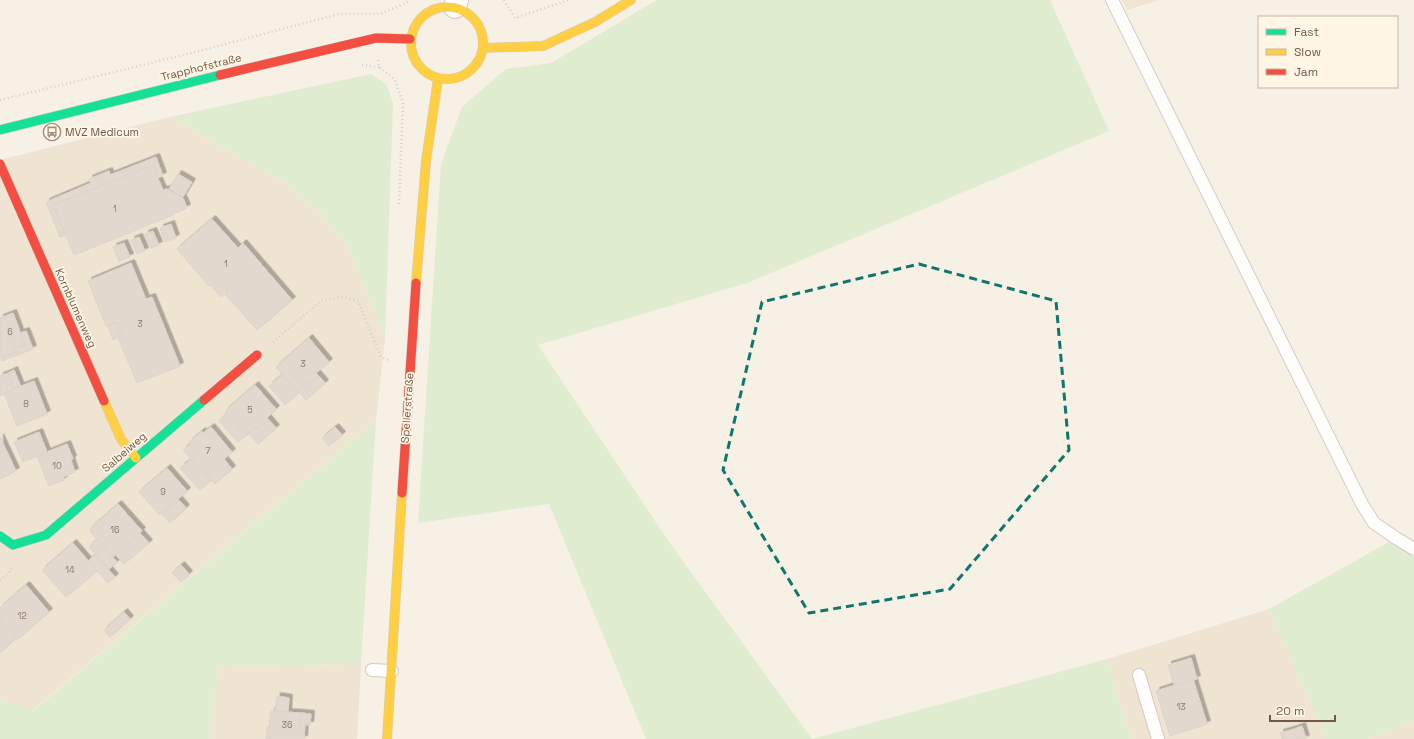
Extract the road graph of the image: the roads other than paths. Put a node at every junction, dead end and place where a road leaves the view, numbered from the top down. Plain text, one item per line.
1 (631, 0) edge
2 (1112, 0) edge
3 (456, 3) edge
4 (410, 39) junction
5 (483, 48) junction
6 (438, 79) junction
7 (0, 130) edge
8 (0, 164) edge
9 (257, 355) road end
10 (136, 458) junction
11 (0, 536) edge
12 (1414, 549) edge
13 (372, 670) dead end
14 (392, 671) junction
15 (1139, 675) dead end
16 (387, 739) edge
17 (1158, 739) edge

1 - 5 street
2 - 12 lane
3 - 4 street
3 - 5 street
4 - 6 street
4 - 7 street, Trapphofstraße
5 - 6 street
6 - 14 street, Spellerstraße
8 - 10 street, Kornblumenweg
9 - 10 street, Salbeiweg
10 - 11 street, Salbeiweg
13 - 14 lane
14 - 16 street, Spellerstraße
15 - 17 lane

